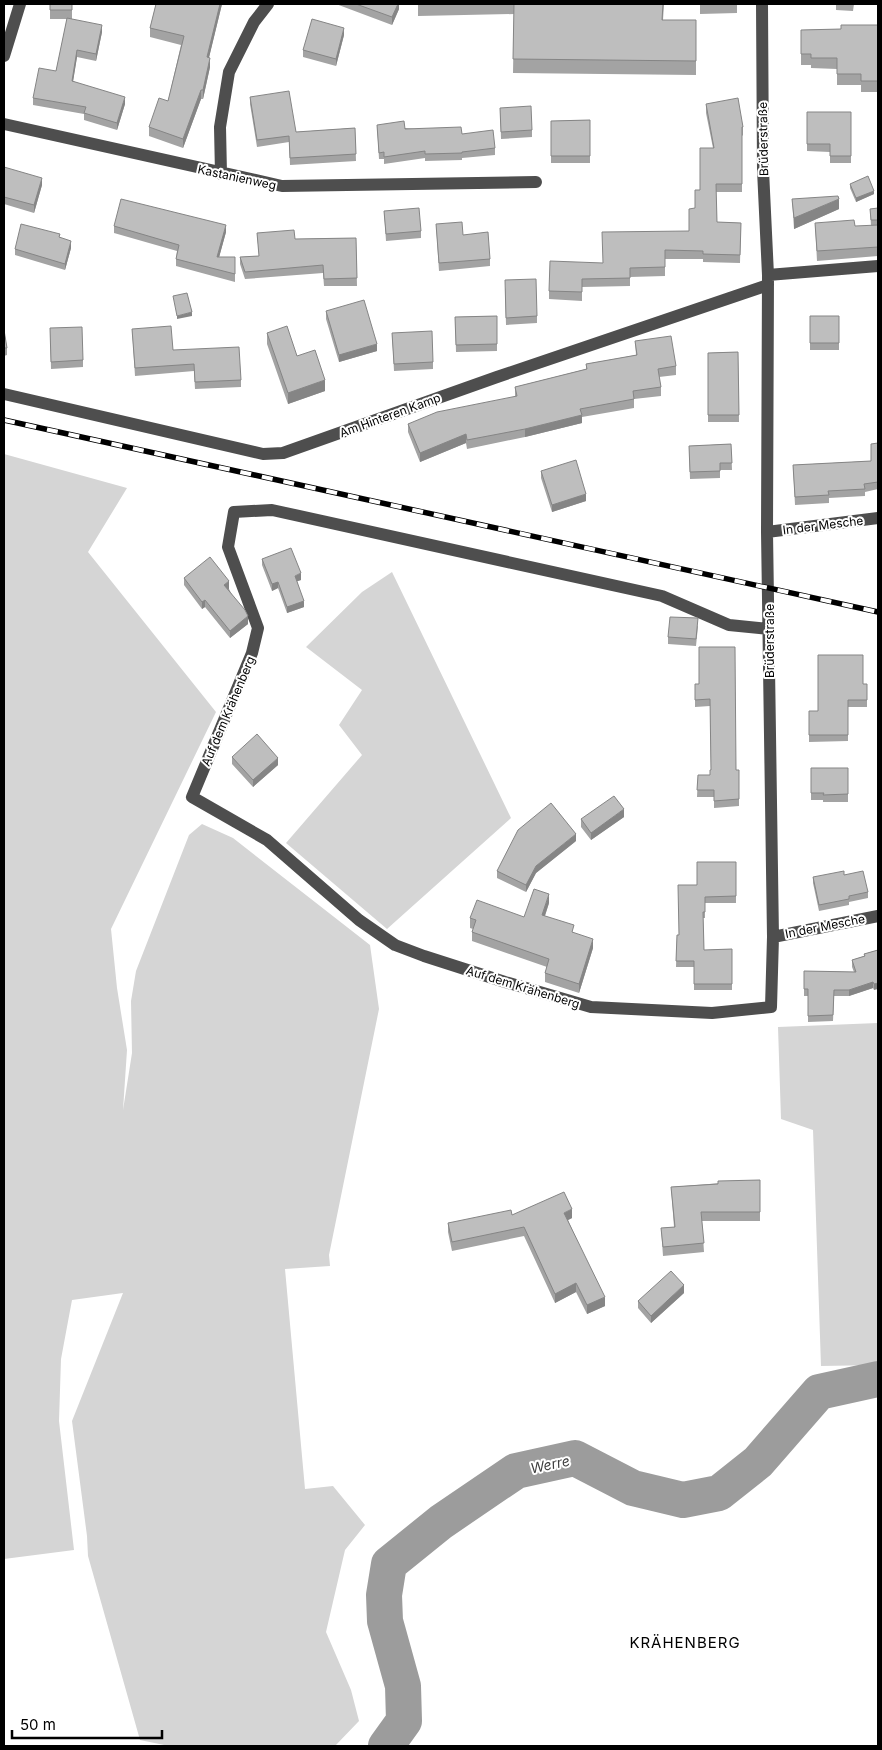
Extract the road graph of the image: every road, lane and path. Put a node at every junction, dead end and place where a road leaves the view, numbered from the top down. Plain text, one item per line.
1 (20, 4) edge
2 (268, 4) edge
3 (762, 4) edge
4 (4, 56) edge
5 (4, 124) edge
6 (221, 174) junction
7 (536, 182) dead end
8 (878, 266) edge
9 (768, 280) junction
10 (4, 394) edge
11 (878, 518) edge
12 (767, 532) junction
13 (769, 629) junction
14 (878, 916) edge
15 (773, 937) junction
16 (771, 1007) joint

1 - 4 street
2 - 6 street
3 - 9 street, Brüderstraße
5 - 6 street, Kastanienweg
6 - 7 street, Kastanienweg
8 - 9 street
9 - 10 street, Am Hinteren Kamp
9 - 12 street, Brüderstraße
11 - 12 street, In der Mesche
12 - 13 street, Brüderstraße
13 - 15 street, Brüderstraße
13 - 16 street, Auf dem Krähenberg
14 - 15 street, In der Mesche
15 - 16 street, Brüderstraße

